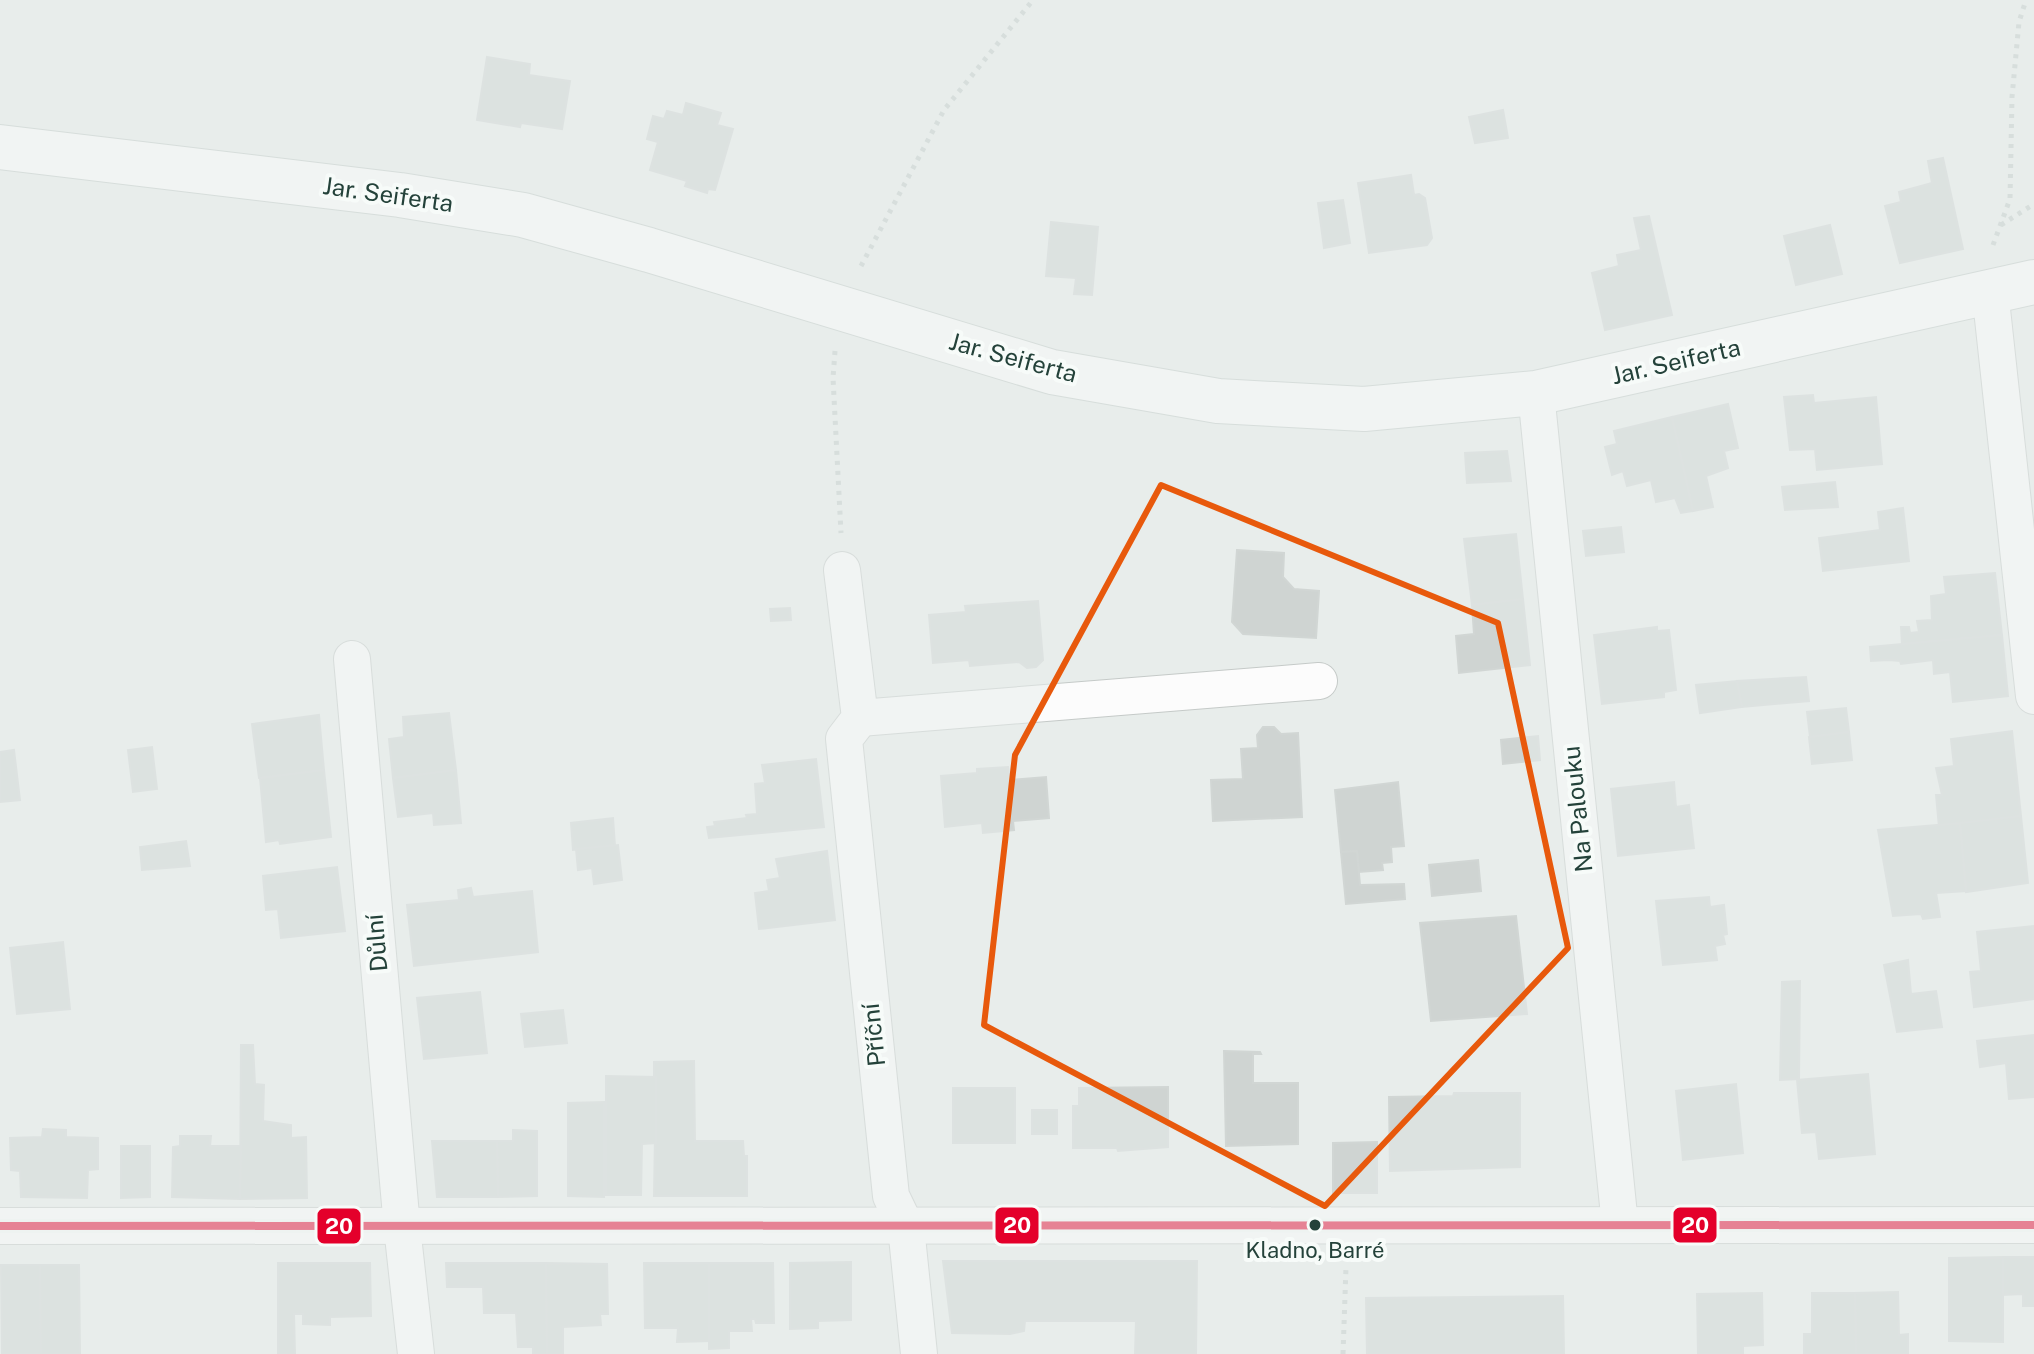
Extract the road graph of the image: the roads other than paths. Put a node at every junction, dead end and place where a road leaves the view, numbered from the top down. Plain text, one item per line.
1 (0, 147) edge
2 (2034, 282) edge
3 (1983, 293) junction
4 (1536, 393) junction
5 (842, 570) road end
6 (352, 659) dead end
7 (1319, 681) dead end
8 (2034, 696) edge
9 (860, 718) junction
10 (1620, 1225) junction
11 (2034, 1225) edge
12 (0, 1226) edge
13 (402, 1227) junction
14 (906, 1227) junction
15 (416, 1354) edge
16 (919, 1354) edge

1 - 4 street, Jar. Seiferta
2 - 3 street, Jar. Seiferta
3 - 4 street, Jar. Seiferta
3 - 8 street
4 - 10 street, Na Palouku
5 - 9 street, Příční
6 - 13 street, Důlní
7 - 9 street
9 - 14 street, Příční
10 - 11 street
10 - 14 street
12 - 13 street
13 - 14 street
13 - 15 street, Důlní
14 - 16 street, Příční

